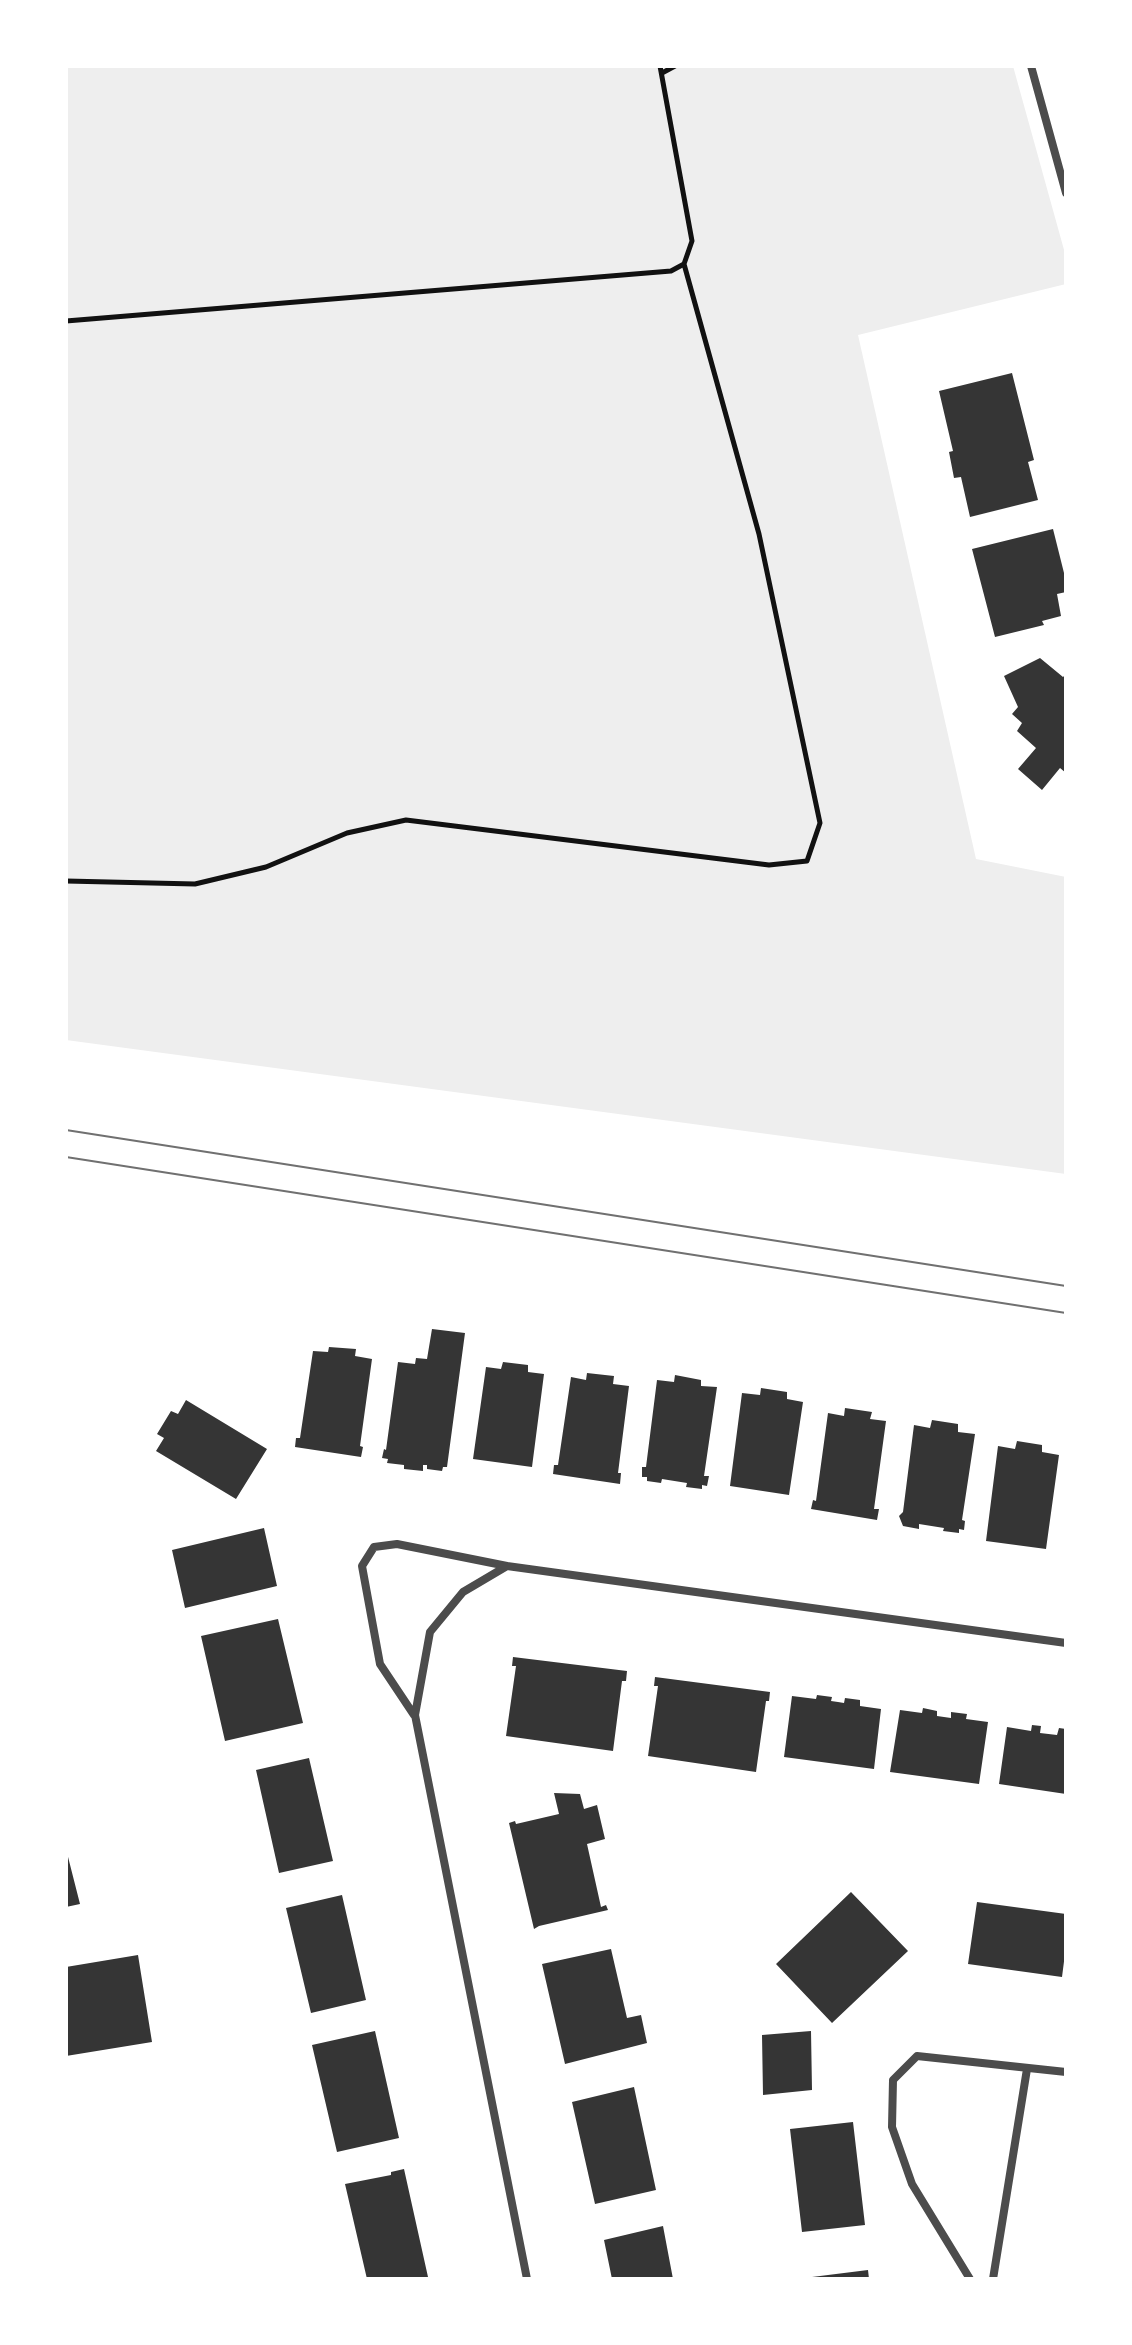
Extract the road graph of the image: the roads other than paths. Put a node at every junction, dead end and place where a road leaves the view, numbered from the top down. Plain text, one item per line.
1 (1031, 66) edge
2 (1066, 193) edge
3 (507, 1566) junction
4 (1066, 1643) edge
5 (415, 1715) junction
6 (1027, 2069) junction
7 (1066, 2072) edge
8 (527, 2279) edge
9 (970, 2279) edge
10 (993, 2279) edge

1 - 2 street
3 - 4 street
3 - 5 street
3 - 5 street
5 - 8 street
6 - 7 street
6 - 9 street
6 - 10 street

